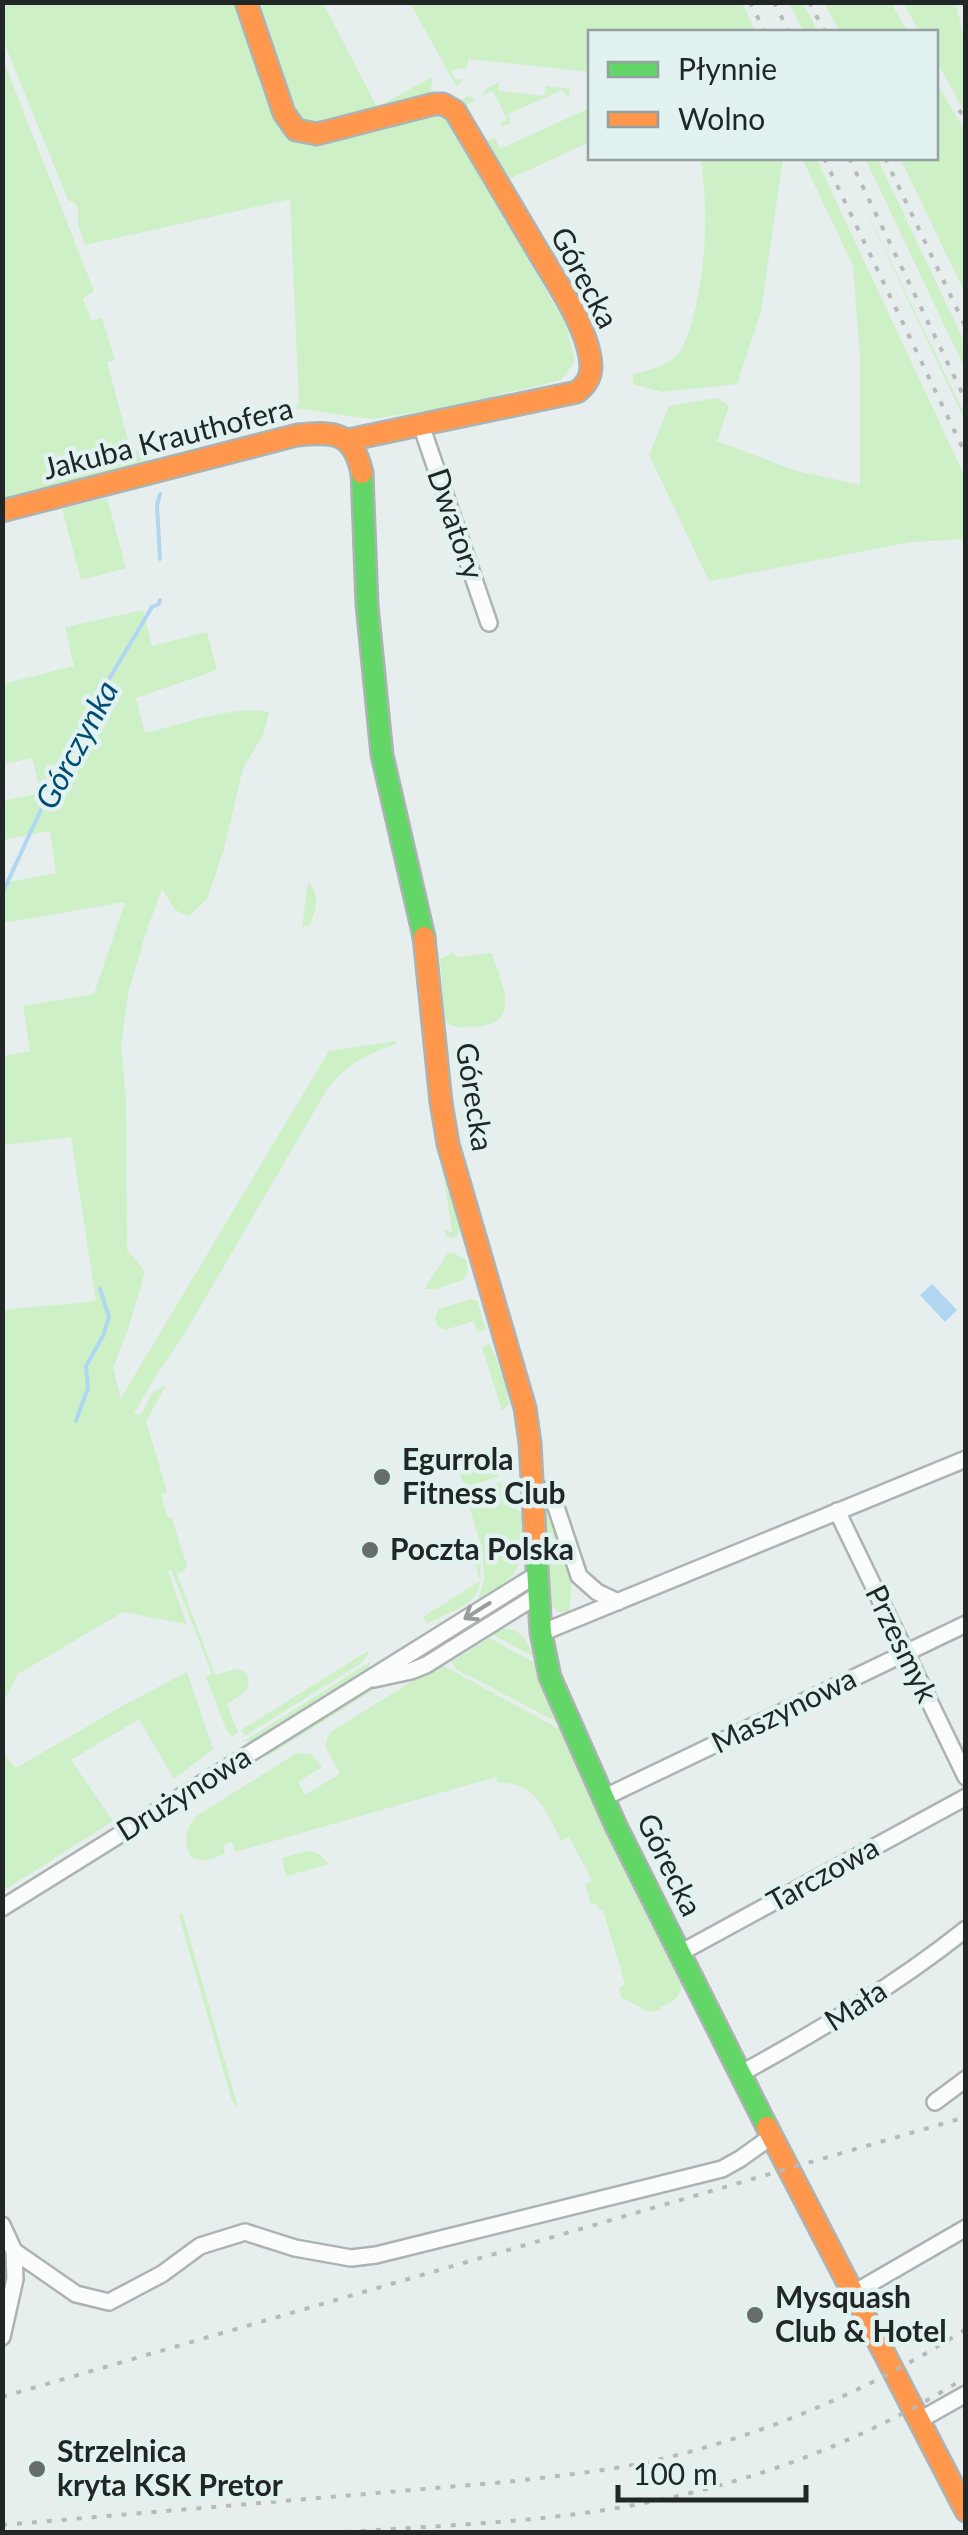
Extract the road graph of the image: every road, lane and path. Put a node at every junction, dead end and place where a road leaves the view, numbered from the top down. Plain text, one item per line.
1 (249, 6) edge
2 (421, 425) junction
3 (348, 440) junction
4 (2, 511) edge
5 (489, 623) dead end
6 (966, 1459) edge
7 (550, 1488) dead end
8 (837, 1511) junction
9 (537, 1585) junction
10 (618, 1602) junction
11 (966, 1624) edge
12 (541, 1633) junction
13 (905, 1652) junction
14 (966, 1778) edge
15 (602, 1798) junction
16 (966, 1798) edge
17 (2, 1908) edge
18 (966, 1929) edge
19 (680, 1953) junction
20 (740, 2074) junction
21 (966, 2078) edge
22 (935, 2102) dead end
23 (772, 2136) junction
24 (2, 2224) edge
25 (966, 2228) edge
26 (14, 2251) junction
27 (852, 2294) junction
28 (2, 2337) edge
29 (966, 2394) edge
30 (918, 2421) junction
31 (966, 2511) edge

1 - 2 street, Górecka
2 - 3 street, Górecka
2 - 5 street, Dwatory
3 - 4 street, Jakuba Krauthofera
3 - 9 street, Górecka
6 - 8 street
7 - 10 street
8 - 10 street
8 - 13 street, Przesmyk
9 - 12 street, Górecka
9 - 17 street, Drużynowa
10 - 12 street
11 - 13 street, Maszynowa
12 - 15 street, Górecka
13 - 14 street, Przesmyk
13 - 15 street, Maszynowa
15 - 19 street, Górecka
16 - 19 street, Tarczowa
18 - 20 street, Mała
19 - 20 street, Górecka
20 - 23 street, Górecka
21 - 22 street
23 - 26 street
23 - 27 street, Górecka
24 - 26 street
25 - 27 street
26 - 28 street
27 - 30 street, Górecka
29 - 30 street
30 - 31 street, Górecka

